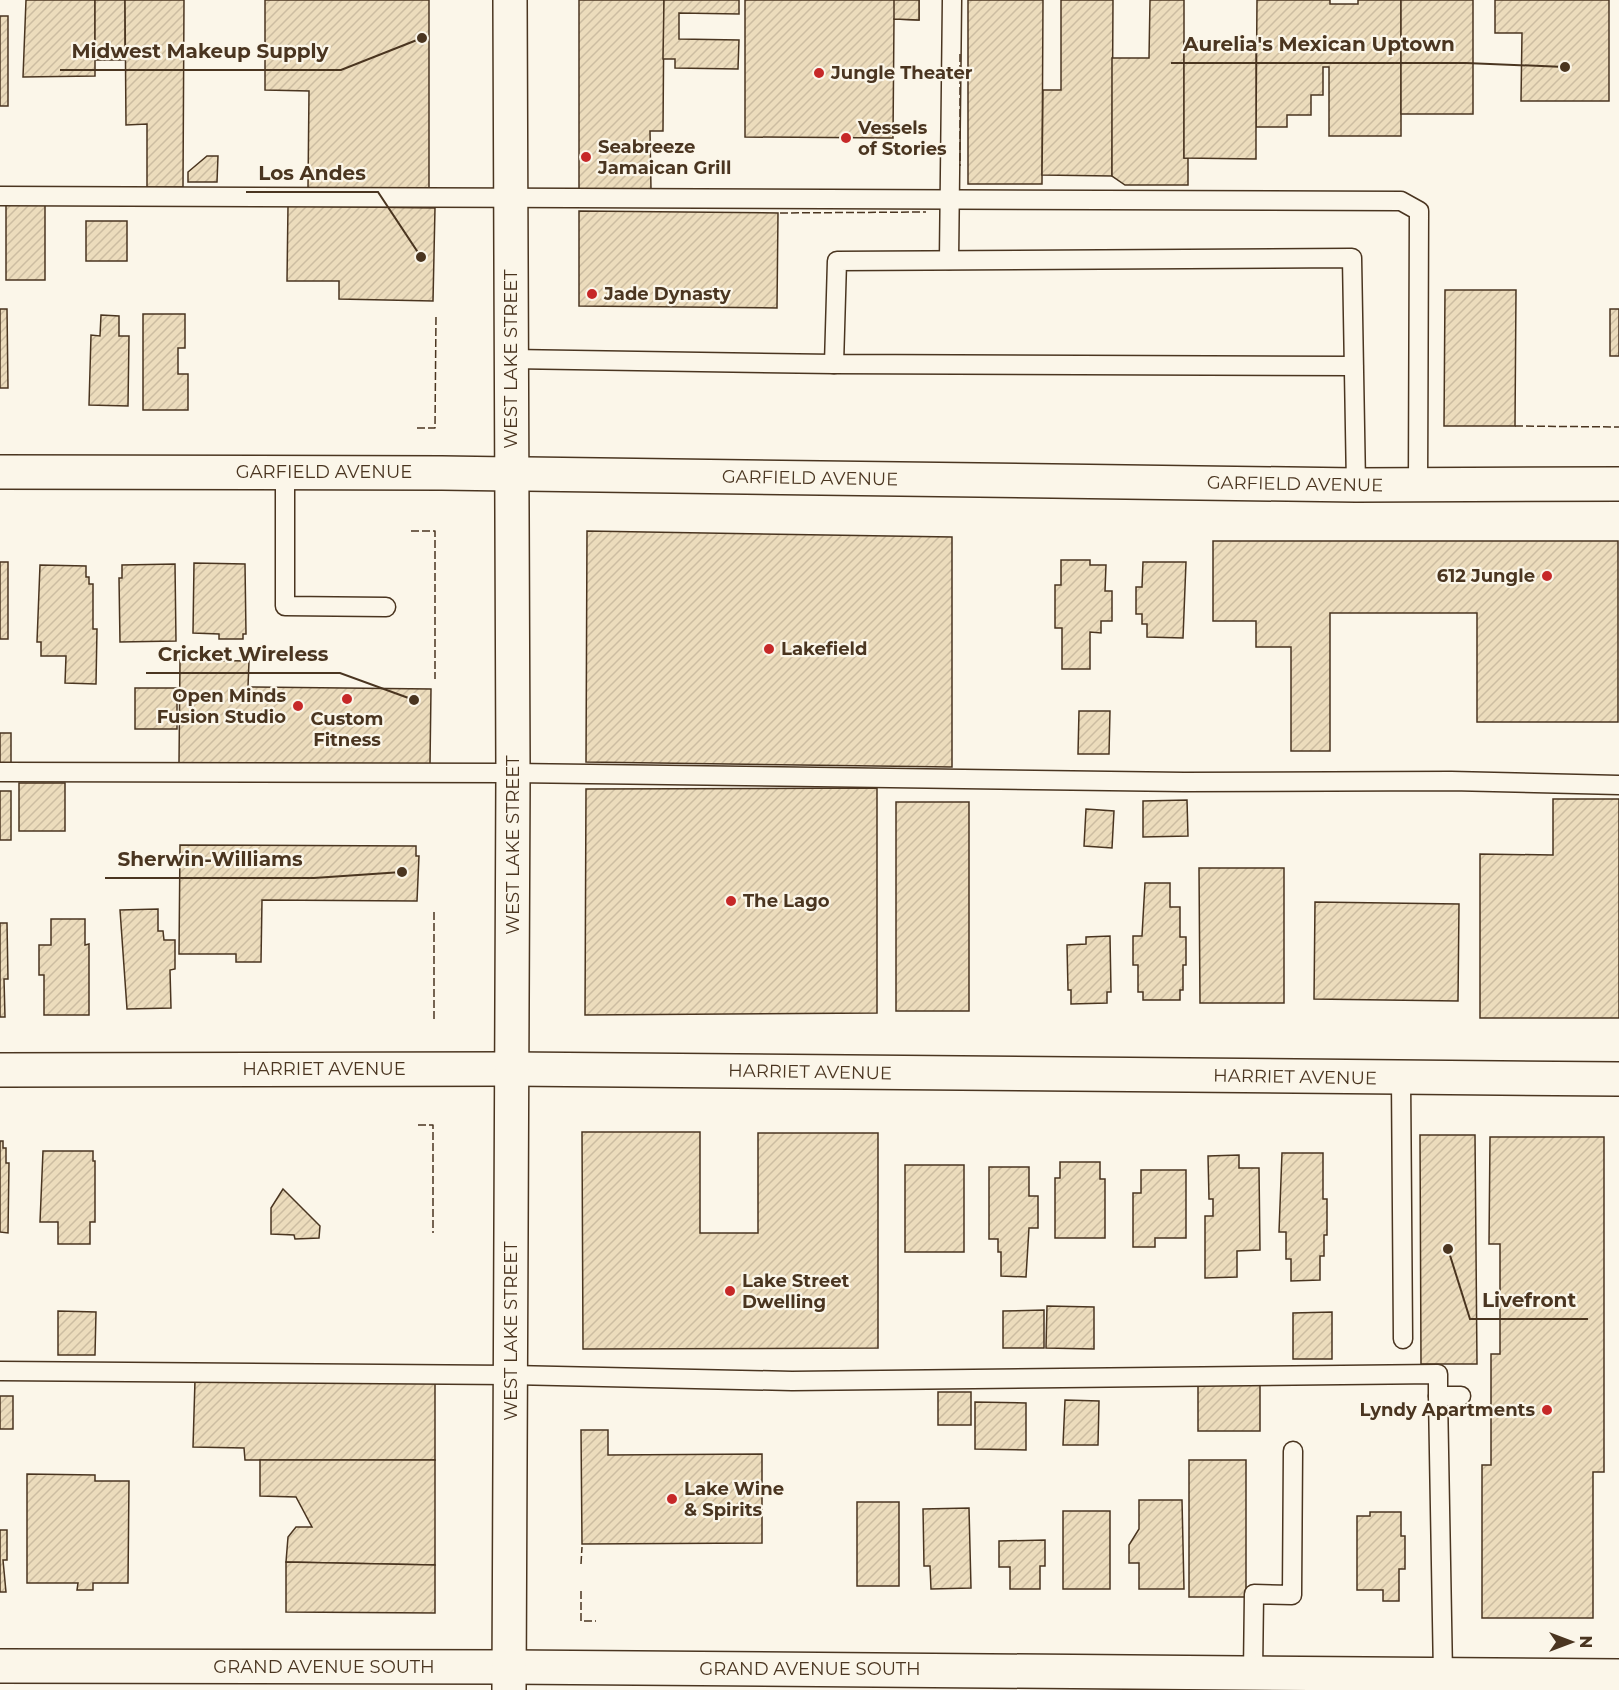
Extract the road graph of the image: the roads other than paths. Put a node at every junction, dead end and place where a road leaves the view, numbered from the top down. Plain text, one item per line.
1 (510, 0) edge
2 (952, 0) edge
3 (0, 196) edge
4 (511, 198) junction
5 (948, 199) junction
6 (949, 260) junction
7 (511, 358) junction
8 (834, 364) junction
9 (1354, 366) junction
10 (0, 472) edge
11 (285, 473) junction
12 (512, 474) junction
13 (1619, 484) edge
14 (1356, 485) junction
15 (1418, 486) junction
16 (386, 607) dead end
17 (0, 772) edge
18 (513, 773) junction
19 (1619, 785) edge
20 (511, 1069) junction
21 (0, 1070) edge
22 (1401, 1078) junction
23 (1619, 1079) edge
24 (1402, 1339) dead end
25 (0, 1371) edge
26 (511, 1375) junction
27 (1438, 1396) junction
28 (1461, 1396) dead end
29 (1293, 1451) dead end
30 (0, 1666) edge
31 (1253, 1673) junction
32 (1443, 1675) junction
33 (1610, 1676) edge
34 (509, 1679) edge

1 - 4 street, WEST LAKE STREET
2 - 5 lane
3 - 4 lane
4 - 5 lane
4 - 7 street, WEST LAKE STREET
5 - 6 lane
5 - 15 lane
6 - 8 lane
6 - 9 lane
7 - 8 lane
7 - 12 street, WEST LAKE STREET
8 - 9 lane
9 - 14 lane
10 - 11 street, GARFIELD AVENUE
11 - 12 street, GARFIELD AVENUE
11 - 16 lane
12 - 14 street, GARFIELD AVENUE
12 - 18 street, WEST LAKE STREET
13 - 15 street, GARFIELD AVENUE
14 - 15 street, GARFIELD AVENUE
17 - 18 lane
18 - 19 lane
18 - 20 street, WEST LAKE STREET
20 - 21 street, HARRIET AVENUE
20 - 22 street, HARRIET AVENUE
20 - 26 street, WEST LAKE STREET
22 - 23 street, HARRIET AVENUE
22 - 24 lane
25 - 26 lane
26 - 27 lane
26 - 34 street, WEST LAKE STREET
27 - 28 lane
27 - 32 lane
29 - 31 lane
30 - 34 street, GRAND AVENUE SOUTH
31 - 32 street, GRAND AVENUE SOUTH
31 - 34 street, GRAND AVENUE SOUTH
32 - 33 street, GRAND AVENUE SOUTH

